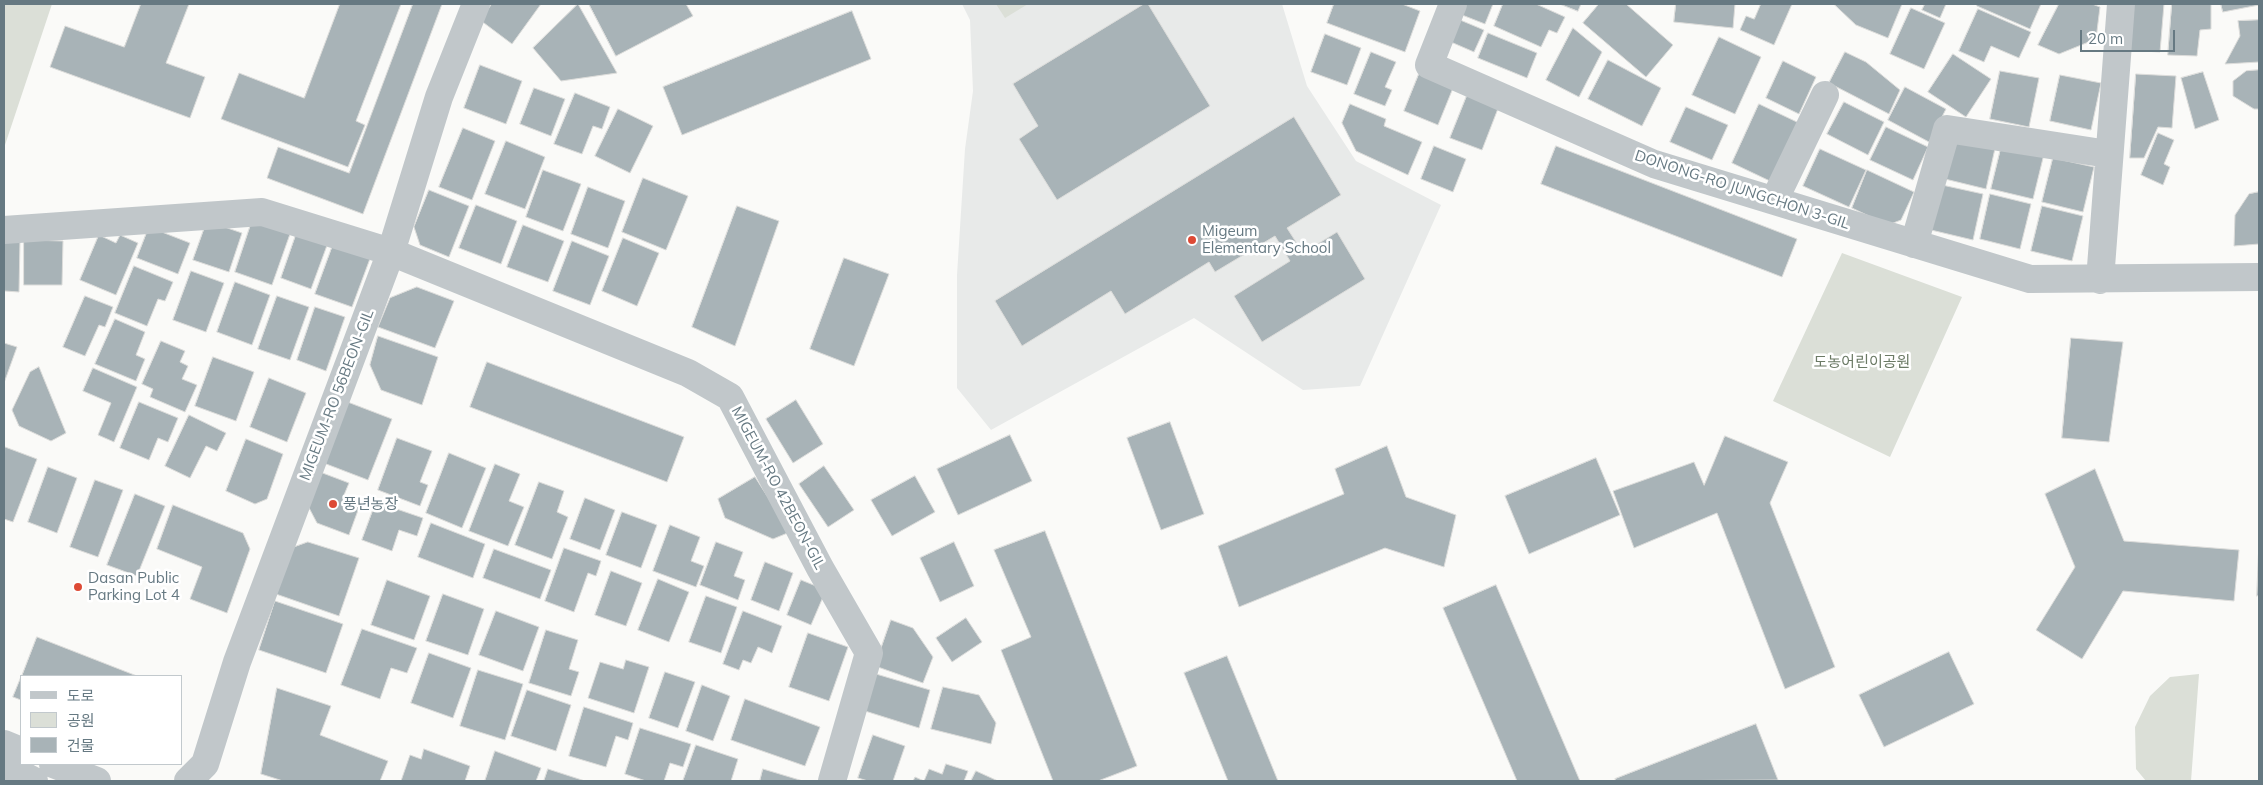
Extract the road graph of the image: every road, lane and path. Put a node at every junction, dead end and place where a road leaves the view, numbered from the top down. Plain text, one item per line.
1 (476, 4) edge
2 (1453, 4) edge
3 (2122, 4) edge
4 (1825, 95) dead end
5 (2108, 154) junction
6 (1774, 201) junction
7 (4, 230) edge
8 (1914, 244) junction
9 (391, 252) junction
10 (2259, 277) edge
11 (2100, 280) junction
12 (4, 744) edge
13 (20, 751) edge
14 (4, 765) edge
15 (56, 765) edge
16 (34, 781) edge
17 (97, 781) edge
18 (188, 781) edge
19 (832, 781) edge

1 - 9 street, MIGEUM-RO 56BEON-GIL
2 - 6 street, DONONG-RO JUNGCHON 3-GIL
3 - 5 street
4 - 6 street
5 - 8 street
5 - 11 street
6 - 8 street, DONONG-RO JUNGCHON 3-GIL
7 - 9 street, MIGEUM-RO 42BEON-GIL
8 - 11 street, DONONG-RO JUNGCHON 3-GIL
9 - 18 street, MIGEUM-RO 56BEON-GIL
9 - 19 street, MIGEUM-RO 42BEON-GIL
10 - 11 street, DONONG-RO JUNGCHON 3-GIL
12 - 13 street
14 - 16 street
15 - 17 street

